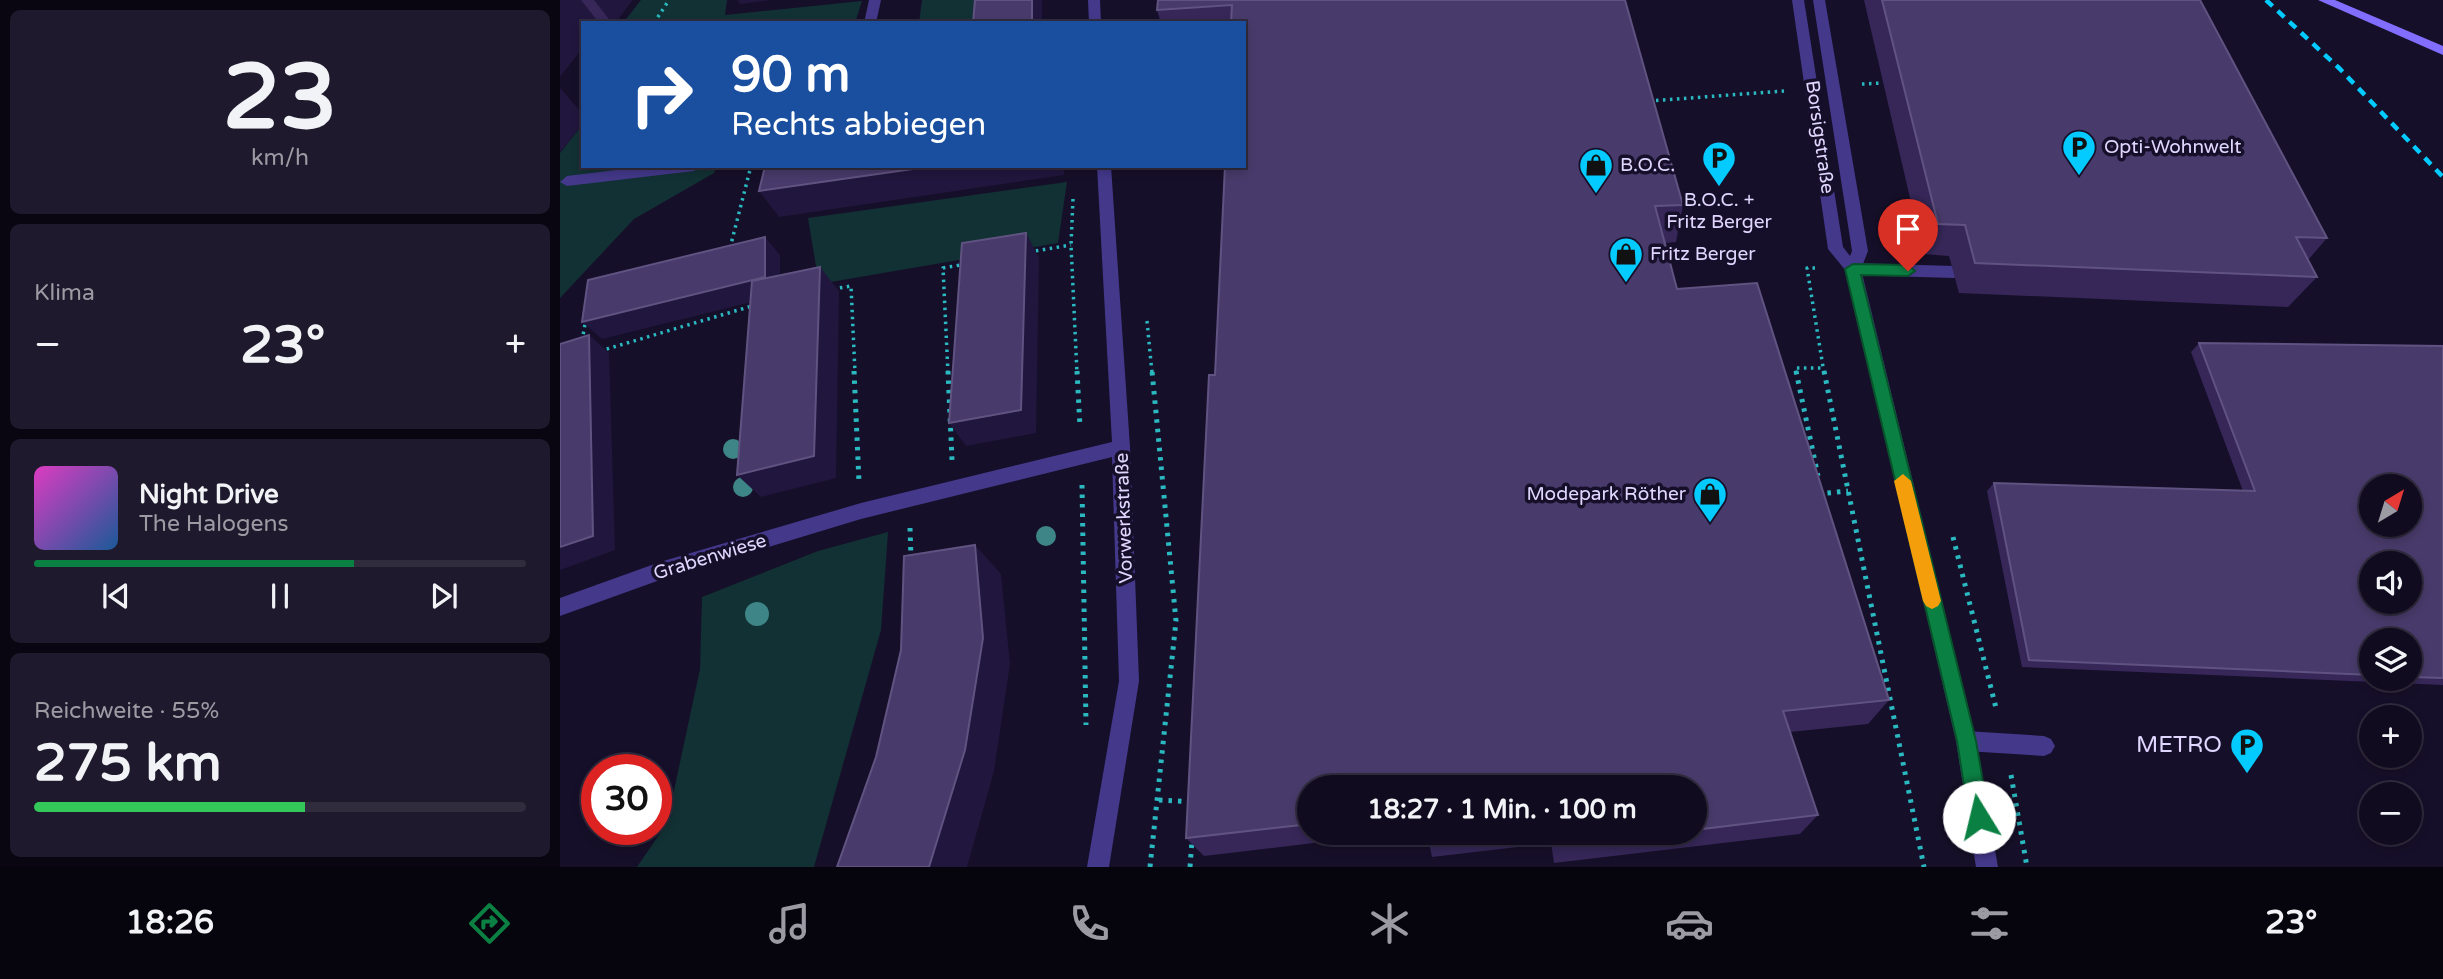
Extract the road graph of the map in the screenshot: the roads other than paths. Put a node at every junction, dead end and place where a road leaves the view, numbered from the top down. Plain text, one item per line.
1 (875, 0) edge
2 (1094, 0) edge
3 (1798, 0) edge
4 (1819, 0) edge
5 (2324, 0) edge
6 (870, 21) edge
7 (1095, 21) edge
8 (2443, 51) edge
9 (677, 168) edge
10 (1104, 168) edge
11 (567, 181) dead end
12 (1853, 269) junction
13 (1954, 272) dead end
14 (1121, 447) junction
15 (560, 607) edge
16 (1966, 741) junction
17 (2044, 746) dead end
18 (1098, 867) edge
19 (1987, 867) edge

1 - 6 street
2 - 7 street
3 - 12 street, Borsigstraße
4 - 12 street, Borsigstraße
5 - 8 main road
9 - 11 street
10 - 14 street, Vorwerkstraße
12 - 13 street
12 - 16 street, Borsigstraße
14 - 15 street, Grabenwiese
14 - 18 street, Vorwerkstraße
16 - 17 street
16 - 19 street, Borsigstraße

